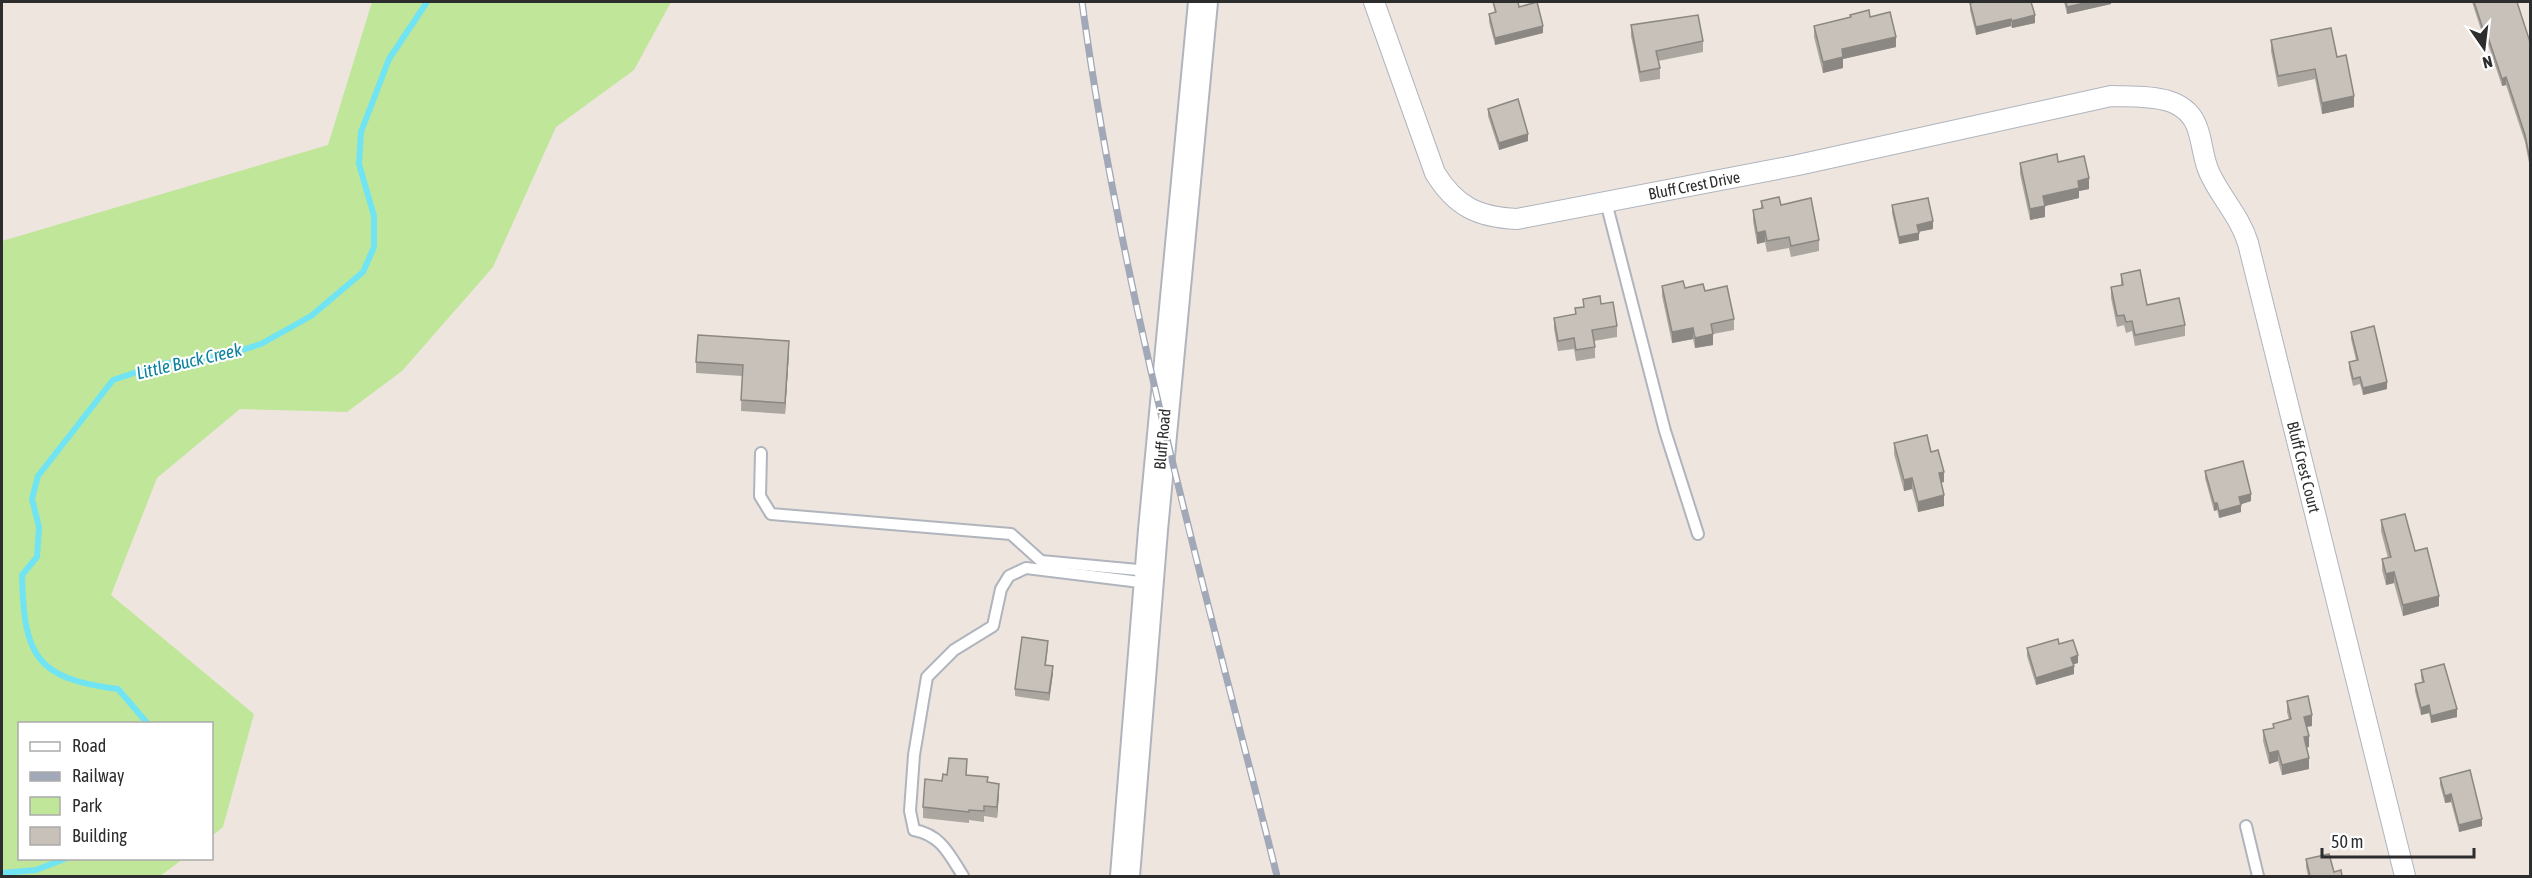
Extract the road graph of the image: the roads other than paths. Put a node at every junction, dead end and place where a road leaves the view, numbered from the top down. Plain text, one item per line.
1 (1203, 2) edge
2 (1374, 2) edge
3 (2147, 96) joint
4 (1606, 202) junction
5 (761, 453) dead end
6 (1698, 534) dead end
7 (1149, 577) junction
8 (2246, 826) dead end
9 (963, 876) edge
10 (1125, 876) edge
11 (2258, 876) edge
12 (2404, 876) edge

1 - 7 main road, Bluff Road
2 - 4 street, Bluff Crest Drive
3 - 4 street, Bluff Crest Drive
3 - 12 street, Bluff Crest Court
4 - 6 lane
5 - 7 lane
7 - 9 lane
7 - 10 main road, Bluff Road
8 - 11 lane

